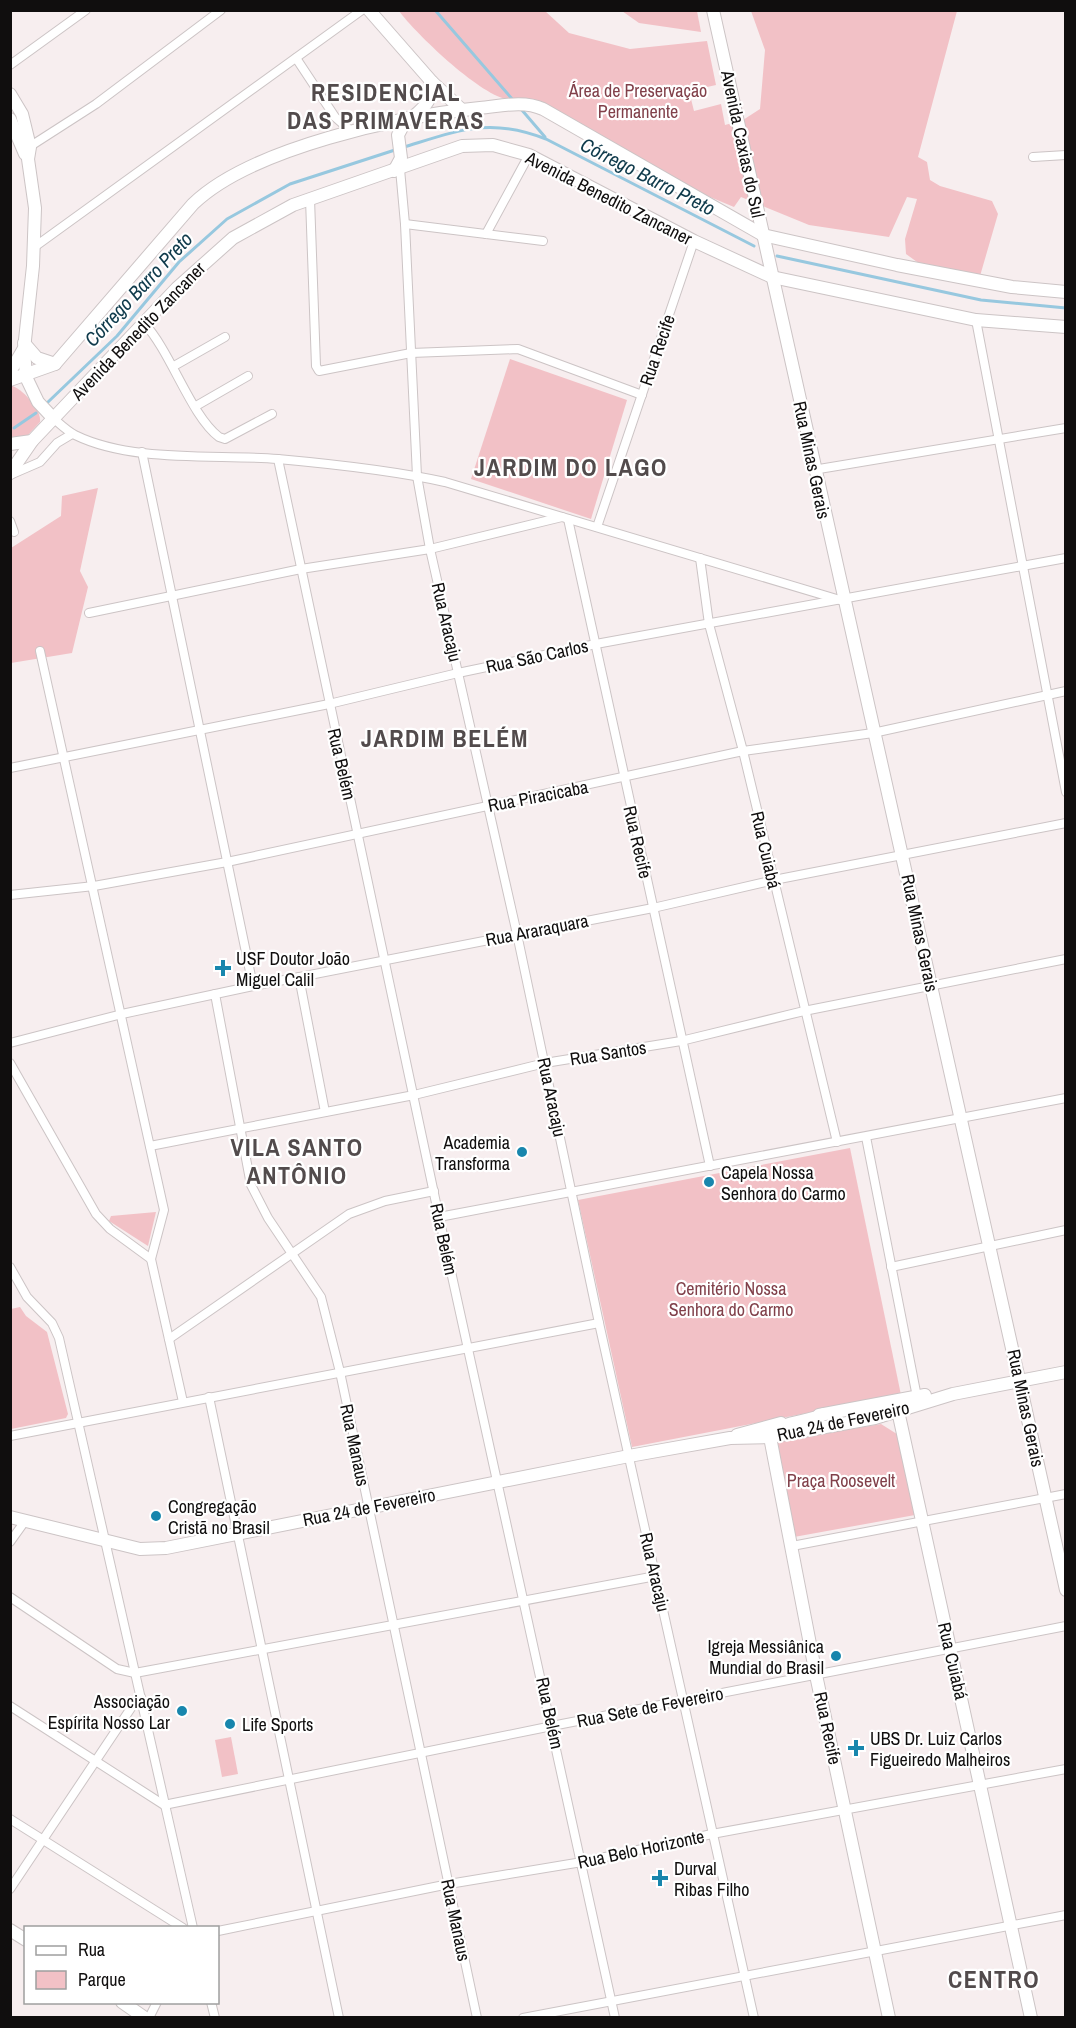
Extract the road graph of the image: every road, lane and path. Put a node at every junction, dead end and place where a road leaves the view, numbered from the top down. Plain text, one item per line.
1 (86, 10) edge
2 (221, 10) edge
3 (362, 10) edge
4 (369, 10) edge
5 (713, 10) edge
6 (296, 58) junction
7 (10, 65) edge
8 (432, 82) junction
9 (10, 94) edge
10 (462, 110) junction
11 (335, 117) junction
12 (410, 117) junction
13 (10, 119) edge
14 (385, 124) junction
15 (352, 132) junction
16 (398, 136) junction
17 (332, 138) junction
18 (27, 152) junction
19 (529, 155) junction
20 (1065, 155) edge
21 (1033, 157) dead end
22 (402, 164) junction
23 (310, 199) junction
24 (756, 203) junction
25 (728, 215) junction
26 (405, 224) junction
27 (486, 234) junction
28 (763, 235) junction
29 (543, 241) dead end
30 (694, 241) junction
31 (33, 248) junction
32 (772, 277) junction
33 (1065, 292) edge
34 (976, 320) junction
35 (144, 323) junction
36 (1065, 327) edge
37 (225, 337) dead end
38 (24, 346) junction
39 (411, 353) junction
40 (55, 364) junction
41 (174, 366) junction
42 (10, 372) edge
43 (248, 376) dead end
44 (26, 377) junction
45 (10, 380) edge
46 (642, 395) junction
47 (38, 402) junction
48 (196, 406) junction
49 (272, 414) dead end
50 (53, 418) junction
51 (1065, 429) edge
52 (72, 434) junction
53 (999, 440) junction
54 (32, 441) junction
55 (10, 444) edge
56 (142, 452) junction
57 (278, 459) junction
58 (813, 470) junction
59 (10, 474) edge
60 (417, 476) junction
61 (565, 518) junction
62 (10, 521) edge
63 (597, 527) junction
64 (14, 532) dead end
65 (430, 549) junction
66 (700, 558) junction
67 (1065, 558) edge
68 (1022, 568) junction
69 (301, 569) junction
70 (172, 596) junction
71 (843, 601) junction
72 (89, 613) dead end
73 (710, 624) junction
74 (596, 644) junction
75 (40, 651) dead end
76 (458, 673) junction
77 (1065, 691) edge
78 (1046, 695) junction
79 (329, 704) junction
80 (200, 730) junction
81 (873, 733) junction
82 (743, 751) junction
83 (63, 757) junction
84 (10, 768) edge
85 (624, 778) junction
86 (1065, 792) edge
87 (488, 806) junction
88 (1065, 823) edge
89 (358, 833) junction
90 (903, 857) junction
91 (227, 862) junction
92 (774, 880) junction
93 (94, 886) junction
94 (10, 895) edge
95 (653, 908) junction
96 (518, 934) junction
97 (1065, 959) edge
98 (386, 961) junction
99 (298, 977) junction
100 (253, 986) junction
101 (931, 987) junction
102 (215, 994) junction
103 (804, 1011) junction
104 (122, 1014) junction
105 (681, 1041) junction
106 (10, 1043) edge
107 (10, 1063) edge
108 (545, 1063) junction
109 (414, 1095) junction
110 (1065, 1098) edge
111 (325, 1112) junction
112 (961, 1118) junction
113 (240, 1129) junction
114 (866, 1137) junction
115 (837, 1142) junction
116 (150, 1146) junction
117 (710, 1166) junction
118 (434, 1191) junction
119 (573, 1193) junction
120 (439, 1217) junction
121 (1065, 1230) edge
122 (989, 1246) junction
123 (293, 1254) junction
124 (151, 1259) junction
125 (891, 1266) junction
126 (10, 1267) edge
127 (599, 1323) junction
128 (169, 1339) junction
129 (469, 1348) junction
130 (340, 1372) junction
131 (1065, 1372) edge
132 (1020, 1381) junction
133 (953, 1394) junction
134 (209, 1397) junction
135 (917, 1397) junction
136 (183, 1402) junction
137 (857, 1408) junction
138 (902, 1409) junction
139 (825, 1414) junction
140 (875, 1418) junction
141 (77, 1423) junction
142 (903, 1430) junction
143 (10, 1436) edge
144 (770, 1437) junction
145 (730, 1438) junction
146 (629, 1456) junction
147 (497, 1482) junction
148 (1065, 1494) edge
149 (1045, 1498) junction
150 (368, 1506) junction
151 (10, 1517) edge
152 (25, 1521) junction
153 (922, 1521) junction
154 (238, 1533) junction
155 (105, 1541) junction
156 (10, 1542) edge
157 (792, 1546) junction
158 (656, 1576) junction
159 (1065, 1590) edge
160 (10, 1598) edge
161 (525, 1602) junction
162 (393, 1625) junction
163 (1065, 1626) edge
164 (261, 1649) junction
165 (950, 1649) junction
166 (135, 1673) junction
167 (816, 1675) junction
168 (141, 1697) junction
169 (685, 1700) junction
170 (10, 1706) edge
171 (553, 1725) junction
172 (421, 1754) junction
173 (96, 1762) junction
174 (1065, 1769) edge
175 (288, 1780) junction
176 (982, 1785) junction
177 (164, 1805) junction
178 (846, 1809) junction
179 (10, 1819) edge
180 (712, 1834) junction
181 (44, 1840) junction
182 (582, 1862) junction
183 (449, 1884) junction
184 (10, 1889) edge
185 (318, 1911) junction
186 (1065, 1915) edge
187 (180, 1926) edge
188 (193, 1926) edge
189 (1010, 1926) junction
190 (10, 1930) edge
191 (219, 1931) edge
192 (24, 1939) edge
193 (874, 1950) junction
194 (745, 1974) junction
195 (610, 2000) junction
196 (125, 2004) edge
197 (157, 2004) edge
198 (147, 2018) edge
199 (339, 2018) edge
200 (477, 2018) edge
201 (523, 2018) edge
202 (615, 2018) edge
203 (754, 2018) edge
204 (889, 2018) edge
205 (1031, 2018) edge

1 - 7 street
2 - 18 street
3 - 6 street
4 - 8 main road
5 - 24 main road, Avenida Caxias do Sul
6 - 11 street
6 - 31 street
8 - 10 main road
8 - 12 main road
9 - 18 main road
10 - 12 main road, Avenida Benedito Zancaner
10 - 25 main road, Avenida Benedito Zancaner
11 - 15 street
11 - 17 street
12 - 14 main road, Avenida Benedito Zancaner
12 - 16 main road
13 - 18 main road
14 - 15 main road, Avenida Benedito Zancaner
14 - 16 main road
15 - 17 main road, Avenida Benedito Zancaner
16 - 22 main road
17 - 40 main road, Avenida Benedito Zancaner
18 - 31 main road
19 - 22 main road, Avenida Benedito Zancaner
19 - 27 street
19 - 30 main road, Avenida Benedito Zancaner
20 - 21 street
22 - 23 main road, Avenida Benedito Zancaner
22 - 26 street, Rua Aracaju
23 - 35 main road, Avenida Benedito Zancaner
23 - 39 street
24 - 25 main road
24 - 28 main road, Avenida Caxias do Sul
25 - 28 main road, Avenida Benedito Zancaner
26 - 27 street
26 - 39 street, Rua Aracaju
27 - 29 street
28 - 32 main road, Avenida Caxias do Sul
28 - 33 main road, Avenida Benedito Zancaner
30 - 32 main road, Avenida Benedito Zancaner
30 - 46 street, Rua Recife
31 - 38 main road
32 - 34 main road, Avenida Benedito Zancaner
32 - 58 main road, Rua Minas Gerais
34 - 36 main road, Avenida Benedito Zancaner
34 - 53 street
35 - 41 street
35 - 50 main road, Avenida Benedito Zancaner
37 - 41 street
38 - 40 main road
38 - 42 main road
38 - 44 main road
39 - 46 street
39 - 60 street, Rua Aracaju
40 - 44 main road, Avenida Benedito Zancaner
41 - 48 street
43 - 48 street
44 - 45 main road, Avenida Benedito Zancaner
44 - 47 main road
45 - 47 main road
46 - 63 street, Rua Recife
47 - 50 main road
48 - 49 street
50 - 52 street
50 - 54 main road, Avenida Benedito Zancaner
51 - 53 street
52 - 56 street
52 - 59 street
53 - 58 street
53 - 68 street
54 - 55 main road
54 - 59 main road, Avenida Benedito Zancaner
56 - 57 street
56 - 70 street
57 - 60 street
57 - 69 street, Rua Belém
58 - 71 main road, Rua Minas Gerais
60 - 61 street
60 - 65 street, Rua Aracaju
61 - 63 street
61 - 65 street
61 - 74 street, Rua Recife
62 - 64 street
63 - 66 street
65 - 69 street
65 - 76 street, Rua Aracaju
66 - 71 street
66 - 73 street, Rua Cuiabá
67 - 68 street, Rua São Carlos
68 - 71 street, Rua São Carlos
68 - 78 street
69 - 70 street
69 - 79 street, Rua Belém
70 - 72 street
70 - 80 street
71 - 73 street, Rua São Carlos
71 - 81 main road, Rua Minas Gerais
73 - 74 street, Rua São Carlos
73 - 82 street, Rua Cuiabá
74 - 76 street, Rua São Carlos
74 - 85 street, Rua Recife
75 - 83 street
76 - 79 street, Rua São Carlos
76 - 87 street, Rua Aracaju
77 - 78 street, Rua Piracicaba
78 - 81 street, Rua Piracicaba
78 - 86 street
79 - 80 street, Rua São Carlos
79 - 89 street, Rua Belém
80 - 83 street, Rua São Carlos
80 - 91 street
81 - 82 street, Rua Piracicaba
81 - 90 main road, Rua Minas Gerais
82 - 85 street, Rua Piracicaba
82 - 92 street, Rua Cuiabá
83 - 84 street, Rua São Carlos
83 - 93 street
85 - 87 street, Rua Piracicaba
85 - 95 street, Rua Recife
87 - 89 street, Rua Piracicaba
87 - 96 street, Rua Aracaju
88 - 90 street, Rua Araraquara
89 - 91 street, Rua Piracicaba
89 - 98 street, Rua Belém
90 - 92 street, Rua Araraquara
90 - 101 main road, Rua Minas Gerais
91 - 93 street, Rua Piracicaba
91 - 100 street
92 - 95 street, Rua Araraquara
92 - 103 street, Rua Cuiabá
93 - 94 street, Rua Piracicaba
93 - 104 street
95 - 96 street, Rua Araraquara
95 - 105 street, Rua Recife
96 - 98 street, Rua Araraquara
96 - 108 street, Rua Aracaju
97 - 101 street, Rua Santos
98 - 99 street, Rua Araraquara
98 - 109 street, Rua Belém
99 - 100 street, Rua Araraquara
99 - 111 street
100 - 102 street, Rua Araraquara
101 - 103 street, Rua Santos
101 - 112 main road, Rua Minas Gerais
102 - 104 street, Rua Araraquara
102 - 113 street, Rua Manaus
103 - 105 street, Rua Santos
103 - 115 street, Rua Cuiabá
104 - 106 street, Rua Araraquara
104 - 116 street
105 - 108 street, Rua Santos
105 - 117 street, Rua Recife
107 - 124 street
108 - 109 street, Rua Santos
108 - 119 street, Rua Aracaju
109 - 111 street, Rua Santos
109 - 118 street, Rua Belém
110 - 112 street
111 - 113 street, Rua Santos
112 - 114 street
112 - 122 main road, Rua Minas Gerais
113 - 116 street, Rua Santos
113 - 123 street, Rua Manaus
114 - 115 street
114 - 125 street
115 - 117 street
116 - 124 street
117 - 119 street
118 - 120 street, Rua Belém
118 - 123 street
119 - 120 street
119 - 127 street, Rua Aracaju
120 - 129 street, Rua Belém
121 - 122 street
122 - 125 street
122 - 132 main road, Rua Minas Gerais
123 - 128 street
123 - 130 street, Rua Manaus
124 - 128 street
125 - 135 street
126 - 141 street
127 - 129 street
127 - 146 street, Rua Aracaju
128 - 136 street
129 - 130 street
129 - 147 street, Rua Belém
130 - 134 street
130 - 150 street, Rua Manaus
131 - 132 main road, Rua 24 de Fevereiro
132 - 133 main road, Rua 24 de Fevereiro
132 - 149 main road, Rua Minas Gerais
133 - 135 main road, Rua 24 de Fevereiro
133 - 138 main road, Rua 24 de Fevereiro
134 - 136 street
134 - 154 street
135 - 137 main road, Rua 24 de Fevereiro
135 - 138 main road
136 - 141 street
137 - 139 main road, Rua 24 de Fevereiro
137 - 140 main road
138 - 140 main road, Rua 24 de Fevereiro
138 - 142 main road, Rua Cuiabá
139 - 144 main road
139 - 145 main road, Rua 24 de Fevereiro
140 - 142 main road
140 - 144 main road, Rua 24 de Fevereiro
141 - 143 street
141 - 155 street
142 - 153 main road, Rua Cuiabá
144 - 145 main road, Rua 24 de Fevereiro
144 - 157 main road, Rua Recife
145 - 146 main road, Rua 24 de Fevereiro
146 - 147 main road, Rua 24 de Fevereiro
146 - 158 street, Rua Aracaju
147 - 150 main road, Rua 24 de Fevereiro
147 - 161 street, Rua Belém
148 - 149 street
149 - 153 street
149 - 159 main road, Rua Minas Gerais
150 - 154 main road, Rua 24 de Fevereiro
150 - 162 street, Rua Manaus
151 - 152 main road, Rua 24 de Fevereiro
152 - 155 main road, Rua 24 de Fevereiro
152 - 156 street
153 - 157 street
153 - 165 main road, Rua Cuiabá
154 - 155 main road, Rua 24 de Fevereiro
154 - 164 street
155 - 166 street
157 - 167 main road, Rua Recife
158 - 161 street
158 - 169 street, Rua Aracaju
160 - 166 street
161 - 162 street
161 - 171 street, Rua Belém
162 - 164 street
162 - 172 street, Rua Manaus
163 - 165 street, Rua Sete de Fevereiro
164 - 166 street
164 - 175 street
165 - 167 street, Rua Sete de Fevereiro
165 - 176 main road, Rua Cuiabá
166 - 168 street
167 - 169 street, Rua Sete de Fevereiro
167 - 178 main road, Rua Recife
168 - 173 street
168 - 177 street
169 - 171 street, Rua Sete de Fevereiro
169 - 180 street, Rua Aracaju
170 - 173 street
171 - 172 street, Rua Sete de Fevereiro
171 - 182 street, Rua Belém
172 - 175 street, Rua Sete de Fevereiro
172 - 183 street, Rua Manaus
173 - 177 street
173 - 181 street
174 - 176 street, Rua Belo Horizonte
175 - 177 street, Rua Sete de Fevereiro
175 - 185 street
176 - 178 street, Rua Belo Horizonte
176 - 189 main road, Rua Cuiabá
177 - 188 street
178 - 180 street, Rua Belo Horizonte
178 - 193 main road, Rua Recife
179 - 181 street
180 - 182 street, Rua Belo Horizonte
180 - 194 street, Rua Aracaju
181 - 184 street
181 - 187 street
182 - 183 street, Rua Belo Horizonte
182 - 195 street, Rua Belém
183 - 185 street, Rua Belo Horizonte
183 - 200 street, Rua Manaus
185 - 191 street, Rua Belo Horizonte
185 - 199 street
186 - 189 street
189 - 193 street
189 - 205 main road, Rua Cuiabá
190 - 192 main road
193 - 194 street
193 - 204 main road, Rua Recife
194 - 195 street
194 - 203 street, Rua Aracaju
195 - 201 street
195 - 202 street, Rua Belém
196 - 198 main road
197 - 198 street

